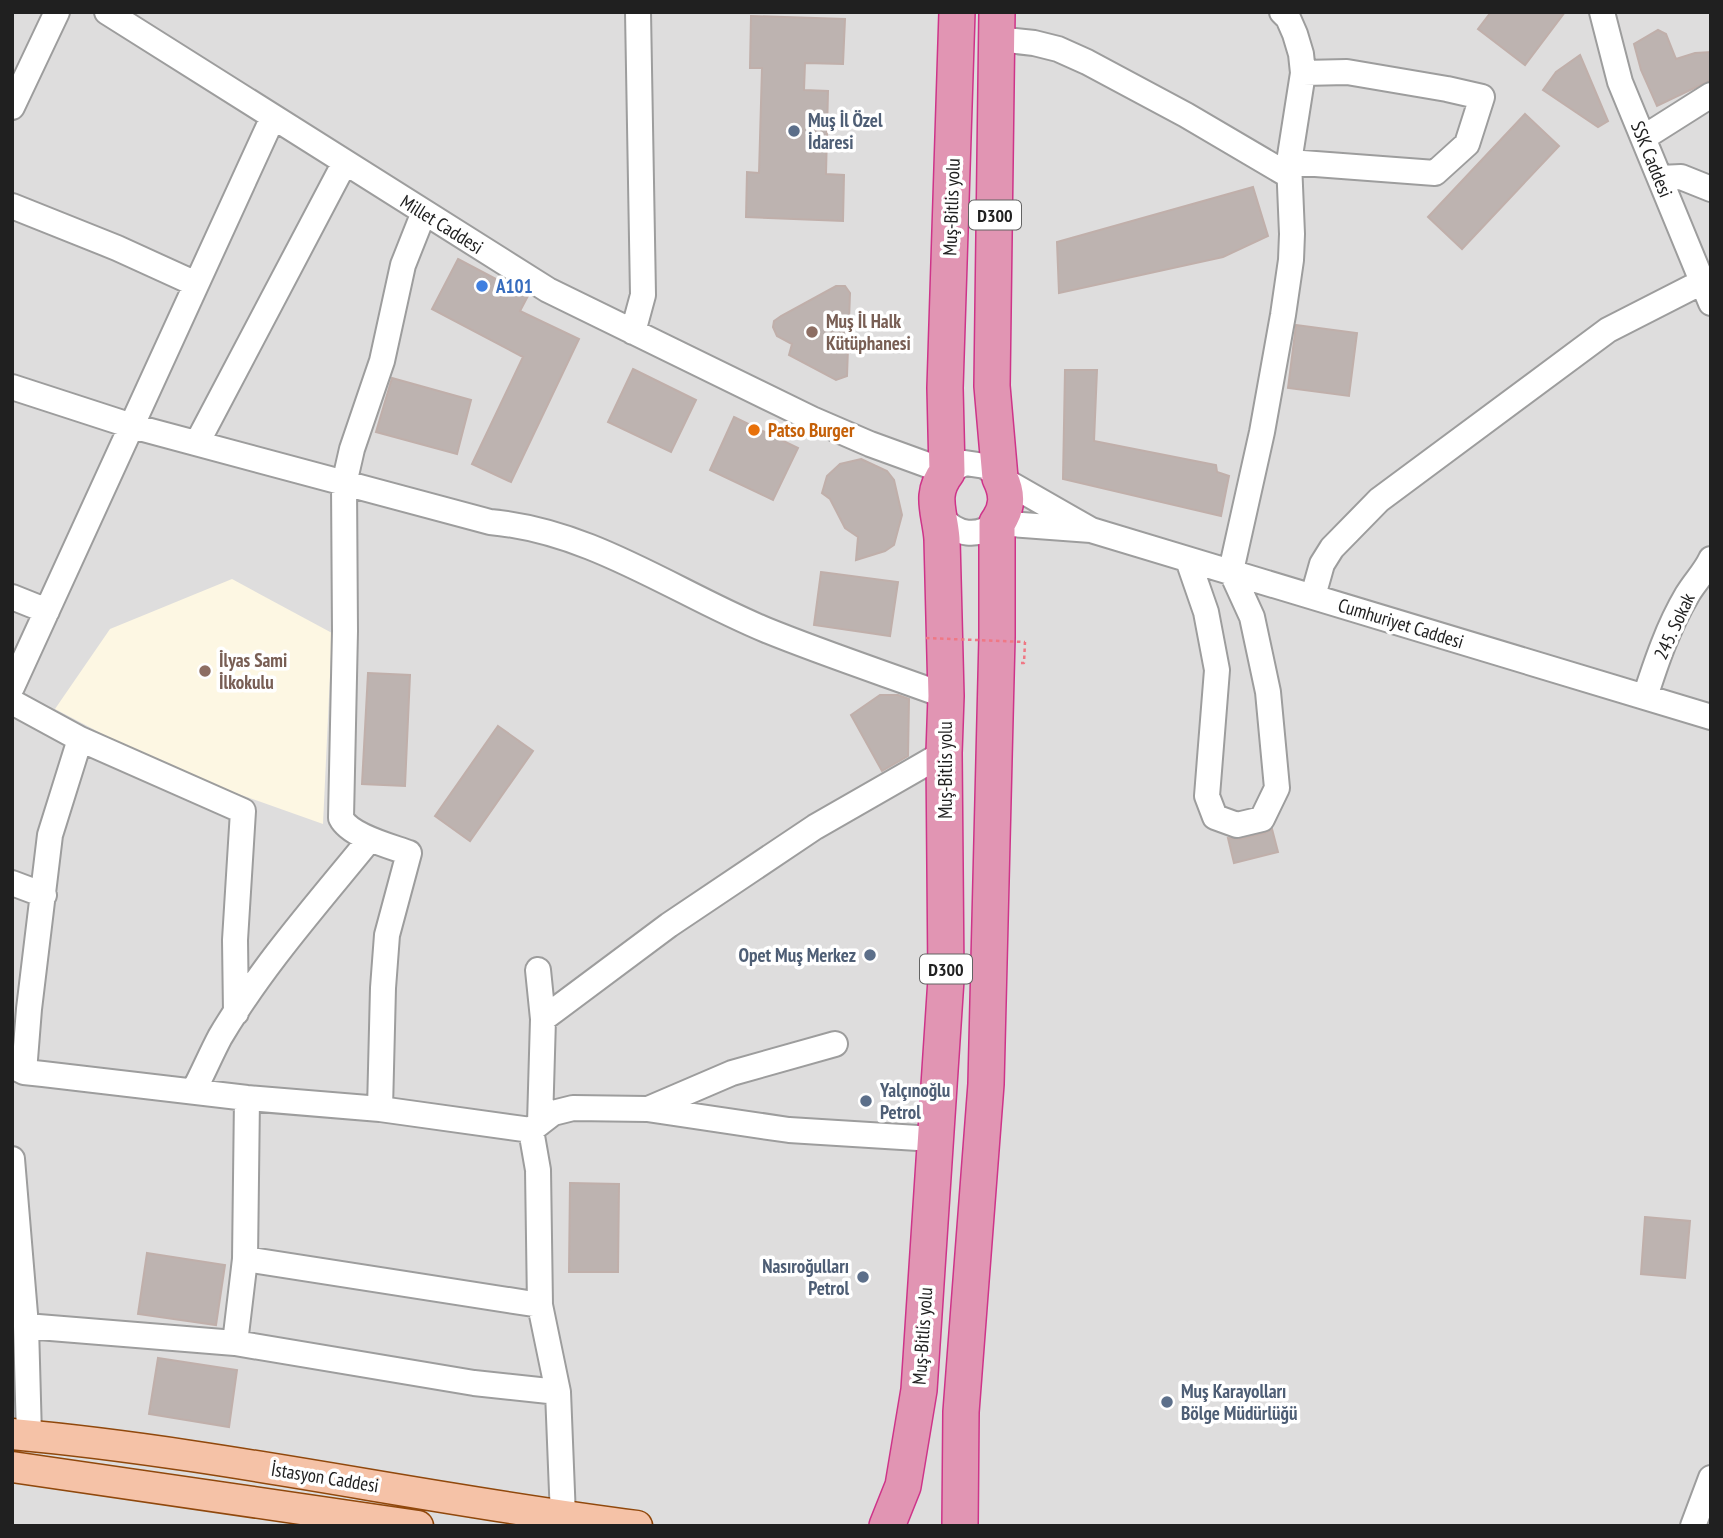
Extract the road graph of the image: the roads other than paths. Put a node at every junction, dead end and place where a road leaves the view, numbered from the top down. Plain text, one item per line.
1 (57, 12) edge
2 (107, 12) edge
3 (638, 12) edge
4 (957, 12) edge
5 (1282, 12) edge
6 (1602, 12) edge
7 (997, 26) edge
8 (1303, 73) junction
9 (1711, 95) edge
10 (12, 107) edge
11 (273, 117) junction
12 (1643, 138) junction
13 (345, 162) junction
14 (1288, 168) junction
15 (1660, 178) junction
16 (1711, 189) edge
17 (12, 206) edge
18 (424, 212) junction
19 (197, 284) junction
20 (1706, 293) edge
21 (633, 332) junction
22 (12, 387) edge
23 (132, 426) junction
24 (197, 443) junction
25 (947, 472) junction
26 (1000, 478) junction
27 (344, 484) junction
28 (940, 516) junction
29 (997, 523) junction
30 (1091, 530) junction
31 (1711, 559) edge
32 (1188, 560) junction
33 (1231, 571) junction
34 (1312, 596) junction
35 (12, 597) edge
36 (47, 611) junction
37 (12, 687) edge
38 (946, 695) junction
39 (1645, 697) junction
40 (12, 702) edge
41 (1711, 718) edge
42 (80, 739) junction
43 (944, 753) junction
44 (370, 839) junction
45 (12, 883) edge
46 (44, 895) junction
47 (538, 970) dead end
48 (236, 1013) junction
49 (542, 1019) junction
50 (835, 1044) dead end
51 (18, 1069) edge
52 (194, 1090) junction
53 (247, 1098) junction
54 (380, 1109) junction
55 (647, 1109) junction
56 (536, 1127) junction
57 (934, 1139) junction
58 (12, 1159) edge
59 (245, 1259) junction
60 (540, 1305) junction
61 (26, 1326) junction
62 (234, 1343) junction
63 (558, 1392) junction
64 (21, 1435) edge
65 (12, 1467) edge
66 (1711, 1478) edge
67 (563, 1517) junction
68 (418, 1526) edge
69 (637, 1526) edge
70 (887, 1526) edge
71 (960, 1526) edge
72 (1693, 1526) edge

1 - 10 street
2 - 11 street, Millet Caddesi
3 - 21 street
4 - 25 highway, Muş-Bitlis yolu / D300
5 - 8 street
6 - 12 street, SSK Caddesi
7 - 14 street
7 - 26 highway, D300
8 - 14 street
8 - 14 street
9 - 12 street
11 - 13 street, Millet Caddesi
11 - 19 street
12 - 15 street, SSK Caddesi
13 - 18 street, Millet Caddesi
13 - 24 street
14 - 33 street
15 - 16 street
15 - 20 street, SSK Caddesi
17 - 19 street
18 - 21 street, Millet Caddesi
18 - 27 street
19 - 23 street
20 - 34 street
21 - 25 street, Millet Caddesi
22 - 23 street
23 - 24 street
23 - 36 street
24 - 27 street
25 - 26 street, Cumhuriyet Caddesi
25 - 28 highway, Muş-Bitlis yolu / D300
26 - 29 highway, D300
26 - 30 street, Cumhuriyet Caddesi
27 - 38 street
27 - 44 street
28 - 29 street, Cumhuriyet Caddesi
28 - 38 highway, Muş-Bitlis yolu / D300
29 - 30 street, Cumhuriyet Caddesi
29 - 71 highway, D300
30 - 32 street, Cumhuriyet Caddesi
31 - 39 street, 245. Sokak
32 - 33 street, Cumhuriyet Caddesi
32 - 33 street
33 - 34 street, Cumhuriyet Caddesi
34 - 39 street, Cumhuriyet Caddesi
35 - 36 street
36 - 37 street
38 - 43 highway, Muş-Bitlis yolu / D300
39 - 41 street, Cumhuriyet Caddesi
40 - 42 street
42 - 46 street
42 - 48 street
43 - 49 street
43 - 57 highway, Muş-Bitlis yolu / D300
44 - 48 street
44 - 54 street
45 - 46 street
46 - 51 street
47 - 49 street
48 - 52 street
49 - 56 street
50 - 55 street
51 - 52 street
52 - 53 street
53 - 54 street
53 - 59 street
54 - 56 street
55 - 56 street
55 - 57 street
56 - 60 street
57 - 70 highway, Muş-Bitlis yolu / D300
58 - 61 street
59 - 60 street
59 - 62 street
60 - 63 street
61 - 62 street
61 - 64 street
62 - 63 street
63 - 67 street
64 - 67 main road, İstasyon Caddesi
65 - 68 main road, İstasyon Caddesi
66 - 72 street
67 - 69 main road, İstasyon Caddesi

